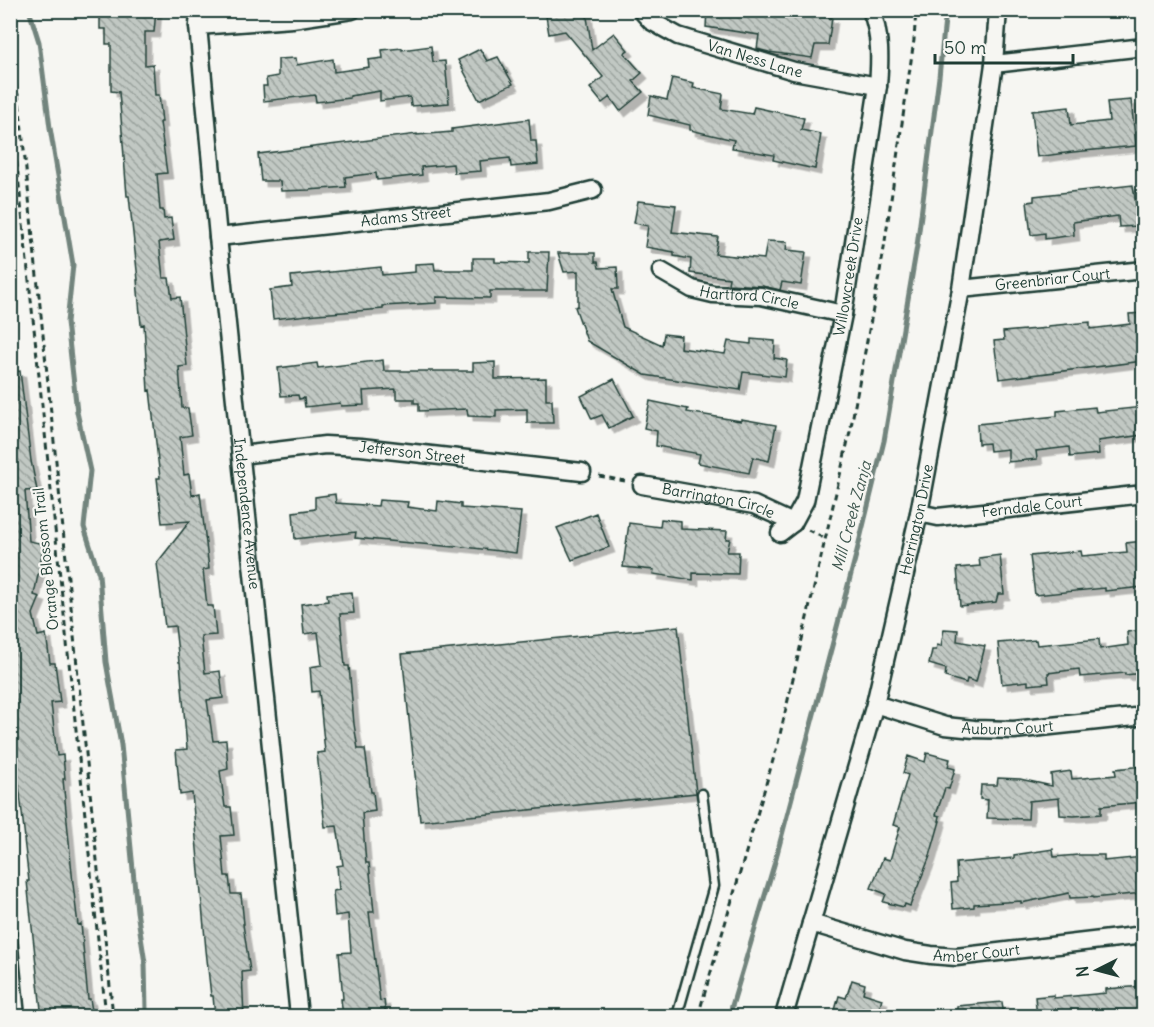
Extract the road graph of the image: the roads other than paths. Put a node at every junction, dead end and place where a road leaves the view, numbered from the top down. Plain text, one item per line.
1 (351, 10) edge
2 (641, 10) edge
3 (871, 10) edge
4 (999, 10) edge
5 (199, 18) edge
6 (1143, 47) edge
7 (994, 64) junction
8 (878, 86) junction
9 (593, 190) dead end
10 (218, 237) junction
11 (1143, 270) edge
12 (661, 271) dead end
13 (961, 289) junction
14 (843, 314) junction
15 (241, 455) junction
16 (582, 472) road end
17 (642, 485) road end
18 (1143, 494) edge
19 (919, 513) junction
20 (786, 528) joint
21 (875, 704) junction
22 (1143, 716) edge
23 (702, 794) dead end
24 (10, 918) edge
25 (811, 923) junction
26 (1143, 935) edge
27 (20, 1017) edge
28 (299, 1017) edge
29 (677, 1017) edge
30 (784, 1017) edge

1 - 5 street
2 - 8 street, Van Ness Lane
3 - 8 street, Willowcreek Drive
4 - 7 street, Herrington Drive
5 - 10 street, Independence Avenue
6 - 7 street
7 - 13 street, Herrington Drive
8 - 14 street, Willowcreek Drive
9 - 10 street, Adams Street
10 - 15 street, Independence Avenue
11 - 13 street, Greenbriar Court
12 - 14 street, Hartford Circle
13 - 19 street, Herrington Drive
14 - 20 street, Willowcreek Drive
15 - 16 street, Jefferson Street
15 - 28 street, Independence Avenue
17 - 20 street, Barrington Circle
18 - 19 street, Ferndale Court
19 - 21 street, Herrington Drive
21 - 22 street, Auburn Court
21 - 25 street, Herrington Drive
23 - 29 lane
24 - 27 lane
25 - 26 street, Amber Court
25 - 30 street, Herrington Drive

